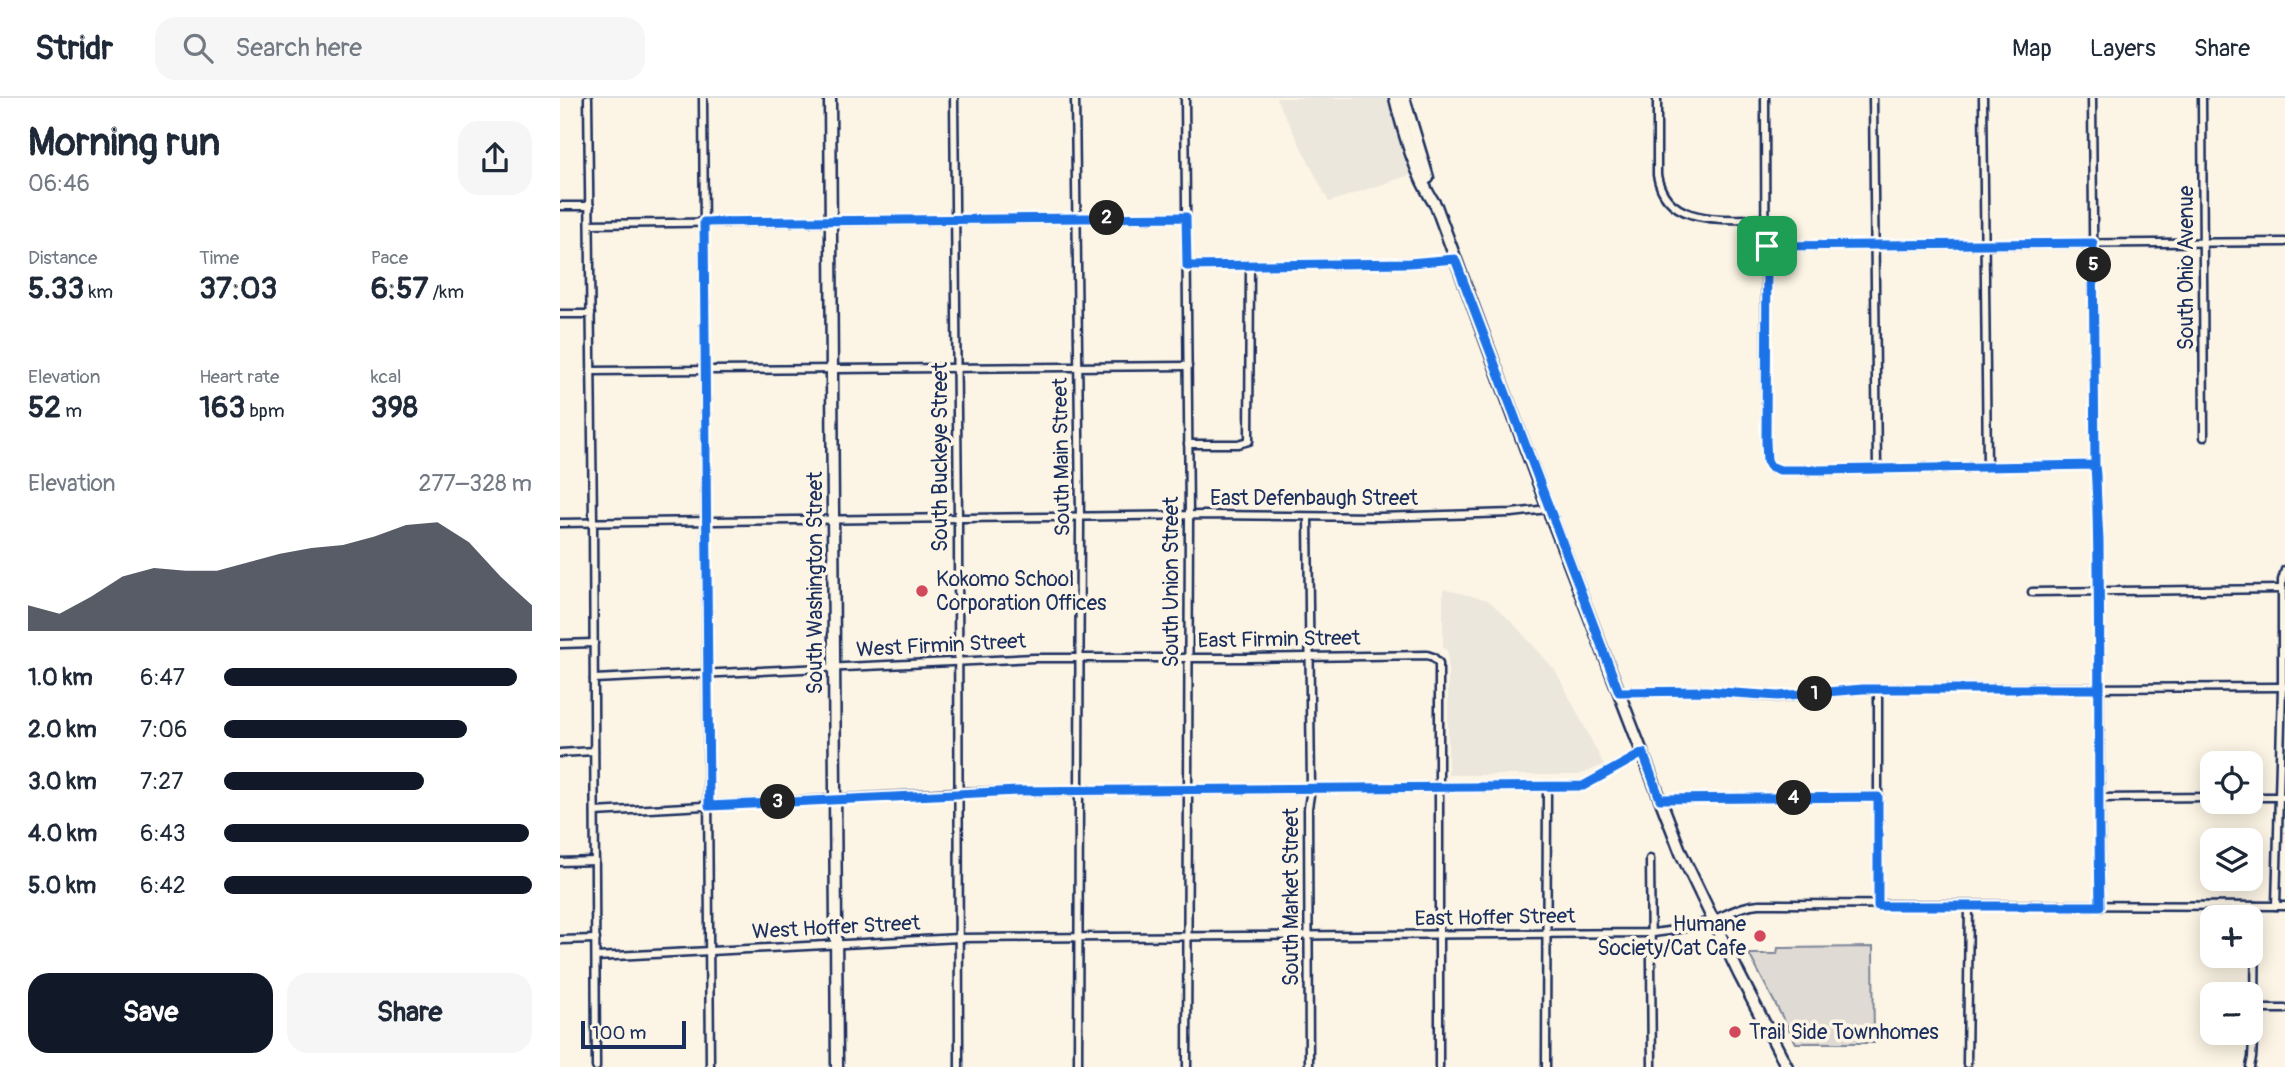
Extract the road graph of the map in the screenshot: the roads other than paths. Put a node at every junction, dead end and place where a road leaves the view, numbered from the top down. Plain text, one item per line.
1 (588, 98) edge
2 (703, 98) edge
3 (830, 98) edge
4 (954, 98) edge
5 (1075, 98) edge
6 (1185, 98) edge
7 (1395, 98) edge
8 (1404, 98) edge
9 (1657, 98) edge
10 (1765, 98) edge
11 (1874, 98) edge
12 (1983, 98) edge
13 (2092, 98) edge
14 (2202, 98) edge
15 (560, 206) edge
16 (590, 206) junction
17 (1436, 206) junction
18 (1186, 217) junction
19 (1077, 219) junction
20 (1766, 219) junction
21 (831, 220) junction
22 (955, 220) junction
23 (704, 222) junction
24 (590, 224) junction
25 (2203, 242) junction
26 (2285, 242) edge
27 (2093, 243) junction
28 (1984, 244) junction
29 (1767, 246) junction
30 (1874, 246) junction
31 (1455, 259) junction
32 (1250, 265) junction
33 (1187, 266) junction
34 (560, 314) edge
35 (591, 314) junction
36 (1188, 366) junction
37 (957, 367) junction
38 (832, 368) junction
39 (1078, 368) junction
40 (705, 370) junction
41 (592, 371) junction
42 (2204, 437) dead end
43 (1188, 444) junction
44 (2095, 465) junction
45 (1987, 467) junction
46 (1877, 469) junction
47 (1548, 509) junction
48 (1189, 515) junction
49 (1080, 517) junction
50 (1308, 517) junction
51 (958, 518) junction
52 (834, 519) junction
53 (706, 521) junction
54 (593, 522) junction
55 (560, 523) edge
56 (2285, 570) edge
57 (2282, 589) junction
58 (2099, 591) junction
59 (2032, 592) dead end
60 (560, 643) edge
61 (594, 643) junction
62 (1310, 657) junction
63 (1079, 658) junction
64 (1188, 658) junction
65 (959, 661) junction
66 (835, 668) junction
67 (708, 674) junction
68 (594, 679) junction
69 (2284, 687) edge
70 (1878, 689) junction
71 (2100, 689) junction
72 (1619, 692) junction
73 (594, 751) junction
74 (560, 753) edge
75 (1643, 753) junction
76 (1547, 786) junction
77 (1438, 787) junction
78 (1311, 789) junction
79 (1079, 790) junction
80 (1188, 790) junction
81 (959, 792) junction
82 (1878, 797) junction
83 (2200, 797) edge
84 (2263, 797) edge
85 (2282, 797) edge
86 (2099, 798) junction
87 (836, 799) junction
88 (1660, 799) junction
89 (709, 806) junction
90 (595, 812) junction
91 (1650, 859) dead end
92 (595, 861) junction
93 (560, 862) edge
94 (2200, 905) edge
95 (2263, 905) edge
96 (2276, 905) junction
97 (1878, 906) junction
98 (1969, 906) junction
99 (2100, 906) junction
100 (2285, 906) edge
101 (1712, 920) junction
102 (1653, 933) junction
103 (1546, 934) junction
104 (1439, 935) junction
105 (1308, 936) junction
106 (1188, 937) junction
107 (959, 938) junction
108 (1078, 938) junction
109 (596, 939) junction
110 (560, 940) edge
111 (837, 945) junction
112 (710, 952) junction
113 (596, 957) junction
114 (2263, 1009) edge
115 (2285, 1009) edge
116 (2253, 1045) edge
117 (1966, 1064) dead end
118 (596, 1067) edge
119 (710, 1067) edge
120 (836, 1067) edge
121 (959, 1067) edge
122 (1078, 1067) edge
123 (1187, 1067) edge
124 (1308, 1067) edge
125 (1439, 1067) edge
126 (1546, 1067) edge
127 (1652, 1067) edge
128 (1787, 1067) edge
129 (2249, 1067) edge

1 - 16 street
2 - 23 street
3 - 21 main road, South Washington Street
4 - 22 street, South Buckeye Street
5 - 19 street, South Main Street
6 - 18 street, South Union Street
7 - 17 main road
8 - 17 main road
9 - 20 street
10 - 20 street
11 - 30 street
12 - 28 street
13 - 27 street
14 - 25 street, South Ohio Avenue
15 - 16 street
16 - 24 street
17 - 31 main road
18 - 19 street
18 - 33 street, South Union Street
19 - 22 street
19 - 39 street, South Main Street
20 - 29 street
21 - 22 street
21 - 23 street
21 - 38 main road, South Washington Street
22 - 37 street, South Buckeye Street
23 - 24 street
23 - 40 street
24 - 35 street
25 - 26 street
25 - 27 street
25 - 42 street, South Ohio Avenue
27 - 28 street
27 - 44 street
28 - 30 street
28 - 45 street
29 - 30 street
29 - 46 street
30 - 46 street
31 - 32 street
31 - 47 main road
32 - 33 street
32 - 43 street
33 - 36 street, South Union Street
34 - 35 street
35 - 41 street
36 - 39 street
36 - 43 street, South Union Street
37 - 38 street
37 - 39 street
37 - 51 street, South Buckeye Street
38 - 40 street
38 - 52 main road, South Washington Street
39 - 49 street, South Main Street
40 - 41 street
40 - 53 street
41 - 54 street
43 - 48 street, South Union Street
44 - 45 street
44 - 58 street
45 - 46 street
47 - 50 street, East Defenbaugh Street
47 - 72 main road
48 - 49 street, East Defenbaugh Street
48 - 50 street, East Defenbaugh Street
48 - 64 street, South Union Street
49 - 51 street, East Defenbaugh Street
49 - 63 street, South Main Street
50 - 62 street, South Market Street
51 - 52 street, East Defenbaugh Street
51 - 65 street, South Buckeye Street
52 - 53 street, East Defenbaugh Street
52 - 66 main road, South Washington Street
53 - 54 street, East Defenbaugh Street
53 - 67 street
54 - 55 street, East Defenbaugh Street
54 - 61 street
56 - 57 street
57 - 58 street
57 - 69 street
58 - 59 street
58 - 71 street
60 - 61 street
61 - 68 street
62 - 64 street, East Firmin Street
62 - 77 street, East Firmin Street
62 - 78 street, South Market Street
63 - 64 street, East Firmin Street
63 - 65 street, West Firmin Street
63 - 79 street, South Main Street
64 - 80 street, South Union Street
65 - 66 street, West Firmin Street
65 - 81 street, South Buckeye Street
66 - 67 street, West Firmin Street
66 - 87 main road, South Washington Street
67 - 68 street, West Firmin Street
67 - 89 street
68 - 73 street
69 - 71 street
69 - 85 street
70 - 71 street
70 - 72 street
70 - 82 street
71 - 86 street
72 - 75 main road
73 - 74 street
73 - 90 street
75 - 76 street
75 - 88 main road
76 - 77 street
76 - 103 street
77 - 78 street
77 - 104 street
78 - 80 street
78 - 105 street, South Market Street
79 - 80 street
79 - 81 street
79 - 108 street, South Main Street
80 - 106 street, South Union Street
81 - 87 street
81 - 107 street, South Buckeye Street
82 - 88 street
82 - 97 street
83 - 86 street
84 - 85 street
85 - 96 street
86 - 99 street
87 - 89 street
87 - 111 main road, South Washington Street
88 - 101 main road
89 - 90 street
89 - 112 street
90 - 92 street
91 - 102 street
92 - 93 street
92 - 109 street
94 - 99 street, East Hoffer Street
95 - 96 street, East Hoffer Street
96 - 100 street, East Hoffer Street
97 - 98 street, East Hoffer Street
97 - 101 street, East Hoffer Street
98 - 99 street, East Hoffer Street
98 - 117 street
101 - 102 street, East Hoffer Street
101 - 128 main road
102 - 103 street, East Hoffer Street
102 - 127 street
103 - 104 street, East Hoffer Street
103 - 126 street
104 - 105 street, East Hoffer Street
104 - 125 street
105 - 106 street, East Hoffer Street
105 - 124 street, South Market Street
106 - 108 street, East Hoffer Street
106 - 123 street, South Union Street
107 - 108 street, West Hoffer Street
107 - 111 street, West Hoffer Street
107 - 121 street, South Buckeye Street
108 - 122 street, South Main Street
109 - 110 street
109 - 113 street
111 - 112 street, West Hoffer Street
111 - 120 main road, South Washington Street
112 - 113 street, West Hoffer Street
112 - 119 street
113 - 118 street
114 - 115 street
116 - 129 street

